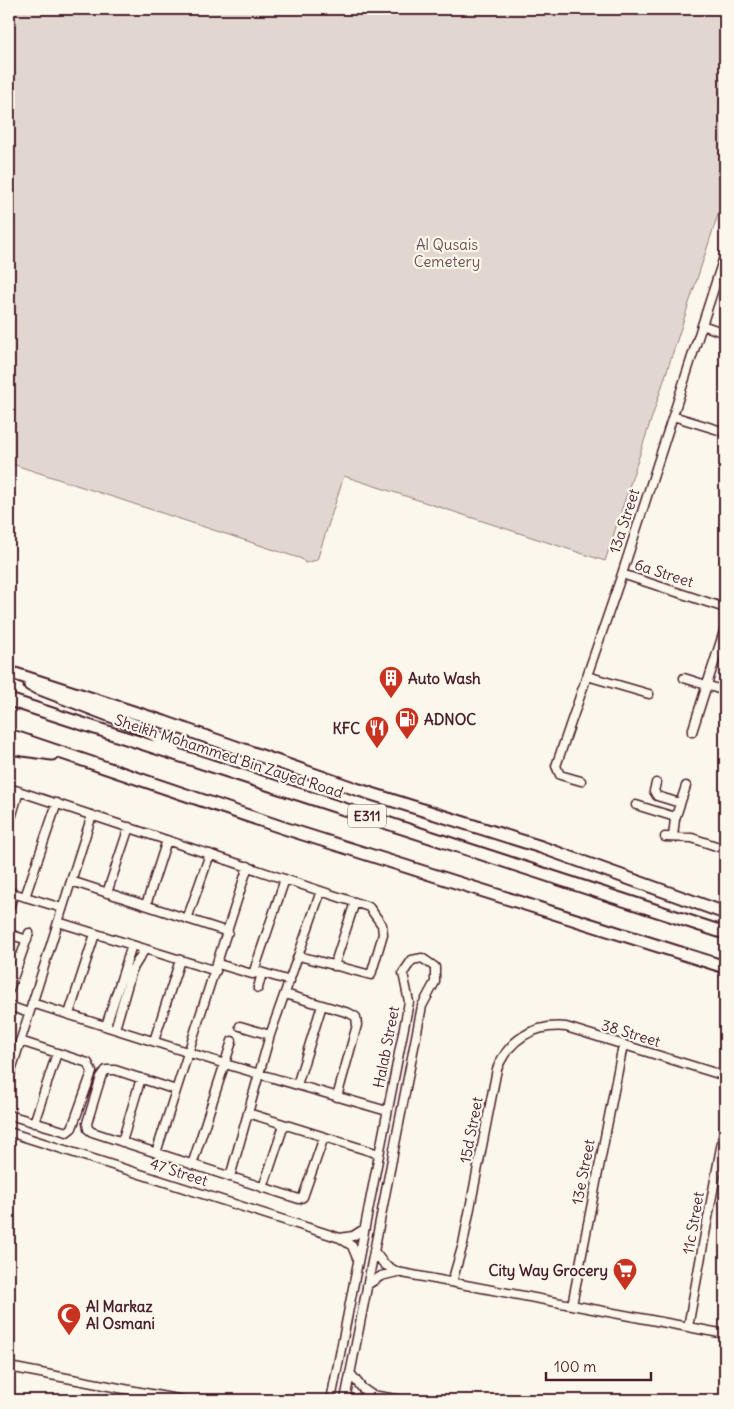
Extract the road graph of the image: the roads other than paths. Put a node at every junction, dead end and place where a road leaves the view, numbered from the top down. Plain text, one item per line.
1 (725, 257) edge
2 (702, 325) junction
3 (725, 332) edge
4 (673, 416) junction
5 (725, 432) edge
6 (622, 574) junction
7 (725, 608) edge
8 (725, 628) edge
9 (9, 672) edge
10 (587, 676) junction
11 (9, 678) edge
12 (684, 678) dead end
13 (707, 685) junction
14 (725, 691) edge
15 (649, 694) dead end
16 (9, 700) edge
17 (692, 732) dead end
18 (9, 735) edge
19 (9, 748) edge
20 (176, 754) junction
21 (72, 755) junction
22 (581, 781) dead end
23 (656, 782) dead end
24 (686, 786) dead end
25 (9, 788) edge
26 (19, 791) junction
27 (660, 797) junction
28 (57, 803) junction
29 (680, 803) junction
30 (636, 805) dead end
31 (655, 811) junction
32 (92, 815) junction
33 (675, 817) junction
34 (9, 825) edge
35 (130, 827) junction
36 (167, 840) junction
37 (725, 849) edge
38 (210, 854) junction
39 (248, 866) junction
40 (285, 879) junction
41 (71, 881) junction
42 (321, 891) junction
43 (11, 892) edge
44 (107, 893) junction
45 (25, 897) junction
46 (355, 902) junction
47 (146, 905) junction
48 (9, 908) edge
49 (62, 908) junction
50 (725, 913) edge
51 (187, 919) junction
52 (58, 922) junction
53 (228, 932) junction
54 (725, 933) edge
55 (9, 934) edge
56 (95, 934) junction
57 (132, 945) junction
58 (145, 949) junction
59 (9, 955) edge
60 (298, 956) junction
61 (20, 959) junction
62 (180, 960) junction
63 (334, 966) junction
64 (217, 967) junction
65 (725, 968) edge
66 (262, 973) junction
67 (254, 974) junction
68 (290, 981) junction
69 (258, 988) dead end
70 (9, 990) edge
71 (285, 994) junction
72 (32, 1003) junction
73 (322, 1005) junction
74 (9, 1006) edge
75 (29, 1013) junction
76 (69, 1014) junction
77 (106, 1026) junction
78 (240, 1026) dead end
79 (115, 1029) junction
80 (528, 1033) joint
81 (270, 1036) junction
82 (20, 1041) junction
83 (154, 1041) junction
84 (232, 1041) dead end
85 (623, 1044) junction
86 (189, 1052) junction
87 (57, 1053) junction
88 (224, 1064) junction
89 (259, 1074) junction
90 (9, 1076) edge
91 (725, 1076) edge
92 (141, 1078) junction
93 (297, 1085) junction
94 (176, 1090) junction
95 (337, 1097) junction
96 (387, 1111) junction
97 (248, 1113) junction
98 (9, 1115) edge
99 (34, 1123) junction
100 (284, 1124) junction
101 (725, 1125) edge
102 (9, 1132) edge
103 (324, 1137) junction
104 (122, 1142) junction
105 (156, 1153) junction
106 (379, 1154) junction
107 (192, 1165) junction
108 (230, 1177) junction
109 (263, 1188) junction
110 (364, 1229) junction
111 (340, 1238) junction
112 (374, 1251) junction
113 (357, 1258) junction
114 (397, 1272) junction
115 (455, 1283) junction
116 (367, 1285) junction
117 (572, 1305) junction
118 (688, 1327) junction
119 (725, 1334) edge
120 (9, 1368) edge
121 (350, 1372) junction
122 (372, 1395) junction
123 (331, 1399) edge
124 (182, 1400) edge
125 (345, 1400) edge
126 (354, 1400) edge
127 (402, 1400) edge

1 - 2 street, 13a Street
2 - 3 street
2 - 4 street, 13a Street
4 - 5 street
4 - 6 street, 13a Street
6 - 7 street, 6a Street
6 - 10 street, 13a Street
8 - 13 street
9 - 50 highway
10 - 15 street
10 - 22 street, 13a Street
11 - 20 highway
12 - 13 street
13 - 14 street
13 - 17 street
16 - 20 highway, Sheikh Mohammed Bin Zayed Road / E311
18 - 21 highway, E311
19 - 21 highway
20 - 54 highway, Sheikh Mohammed Bin Zayed Road / E311
21 - 65 highway, E311
23 - 27 street
24 - 29 street
25 - 26 street
26 - 28 street
26 - 34 street
27 - 29 street
27 - 31 street
28 - 32 street
28 - 45 street
29 - 33 street
30 - 31 street
31 - 33 street
32 - 35 street
32 - 41 street
33 - 37 street
35 - 36 street
35 - 44 street
36 - 38 street
36 - 47 street
38 - 39 street
38 - 51 street
39 - 40 street
39 - 53 street
40 - 42 street
40 - 67 street
41 - 44 street
41 - 49 street
42 - 46 street
42 - 60 street
43 - 45 street
43 - 48 street
44 - 47 street
45 - 49 street
46 - 63 street
46 - 63 street
47 - 51 street
49 - 52 street
51 - 53 street
52 - 56 street
52 - 72 street
53 - 64 street
55 - 61 street
56 - 57 street
56 - 76 street
57 - 58 street
57 - 77 street
58 - 62 street
58 - 79 street
59 - 61 street
60 - 63 street
60 - 68 street
61 - 70 street
62 - 64 street
62 - 83 street
64 - 67 street
64 - 86 street
66 - 67 street
66 - 68 street
66 - 69 street
68 - 71 street
71 - 73 street
71 - 81 street
72 - 75 street
72 - 76 street
73 - 93 street
73 - 95 street
74 - 75 street
75 - 82 street
76 - 77 street
77 - 79 street
78 - 81 street
79 - 83 street
80 - 85 street, 38 Street
80 - 115 street, 15d Street
81 - 89 street
82 - 87 street
82 - 90 street
83 - 86 street
84 - 88 street
85 - 91 street, 38 Street
85 - 117 street, 13e Street
86 - 88 street
86 - 94 street
87 - 99 street
87 - 99 street
88 - 89 street
88 - 107 street
89 - 93 street
89 - 97 street
92 - 94 street
92 - 104 street
92 - 104 street
93 - 95 street
94 - 105 street
95 - 96 street
96 - 106 street, Halab Street
96 - 112 street, Halab Street
97 - 100 street
97 - 108 street
98 - 99 street
100 - 103 street
100 - 109 street
101 - 118 street, 11c Street
102 - 111 street, 47 Street
103 - 106 street
103 - 109 street
104 - 105 street
105 - 107 street
106 - 110 street, Halab Street
107 - 108 street
108 - 109 street
110 - 111 street
110 - 113 street, Halab Street
111 - 113 street
112 - 114 street
112 - 116 street, Halab Street
113 - 123 street, Halab Street
114 - 115 street
114 - 116 street
115 - 117 street
116 - 121 street, Halab Street
117 - 118 street
118 - 119 street
120 - 124 street
121 - 122 street
121 - 125 street, Halab Street
122 - 126 street
122 - 127 street

